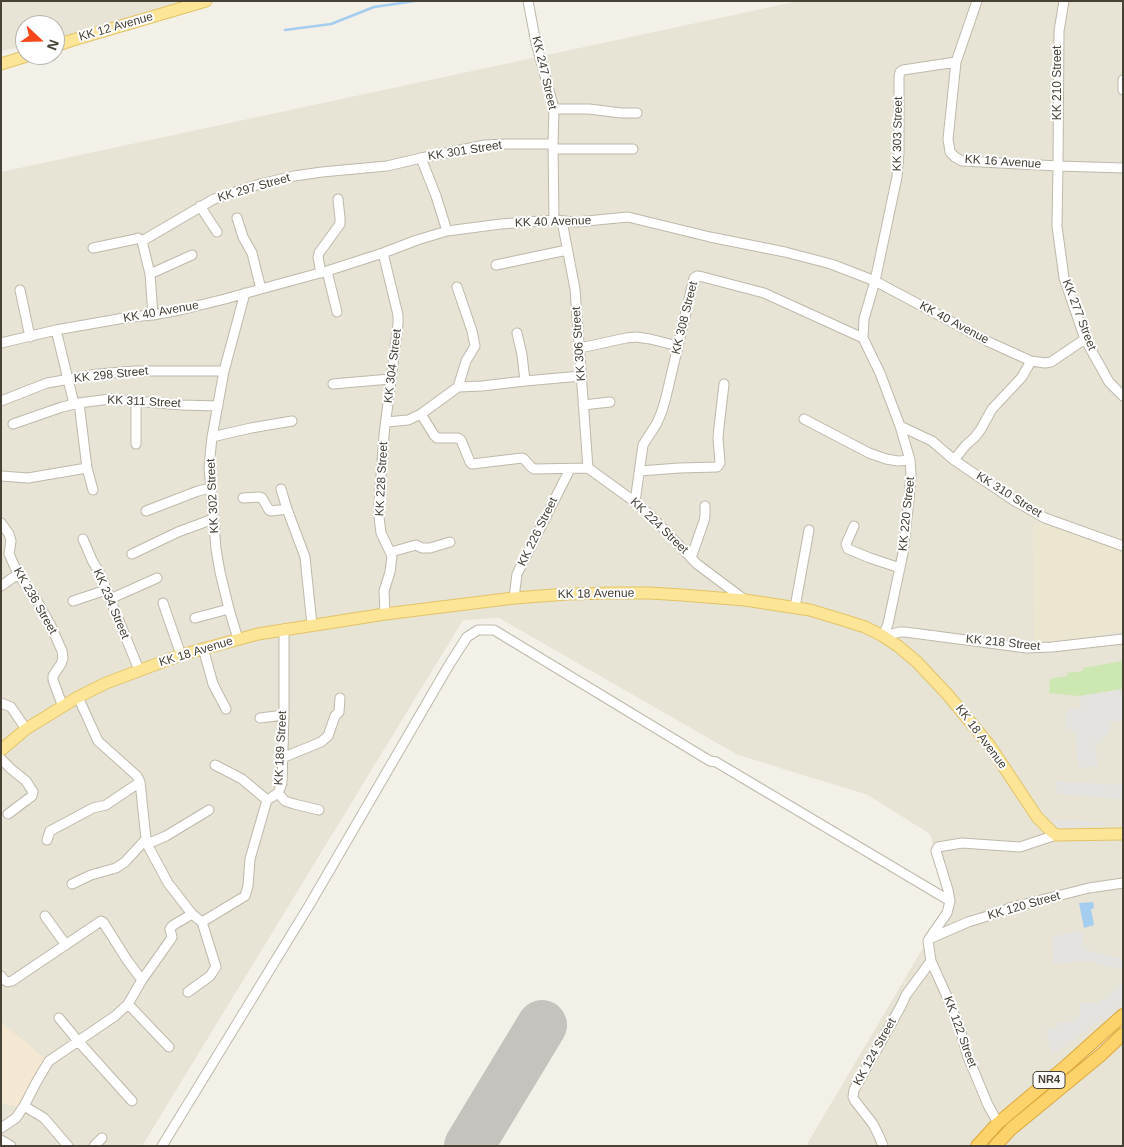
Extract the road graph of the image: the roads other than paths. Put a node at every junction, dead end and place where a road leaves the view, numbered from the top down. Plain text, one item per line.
1 (206, 1) edge
2 (528, 1) edge
3 (977, 1) edge
4 (1064, 1) edge
5 (65, 43) edge
6 (15, 60) edge
7 (956, 62) junction
8 (1, 64) edge
9 (1123, 80) edge
10 (1123, 90) edge
11 (554, 109) junction
12 (637, 113) dead end
13 (553, 147) junction
14 (633, 149) dead end
15 (421, 158) junction
16 (1058, 166) junction
17 (1123, 168) edge
18 (338, 199) dead end
19 (200, 206) junction
20 (237, 218) dead end
21 (558, 221) junction
22 (447, 231) junction
23 (217, 232) dead end
24 (142, 241) junction
25 (94, 248) dead end
26 (567, 250) junction
27 (383, 253) junction
28 (192, 255) dead end
29 (496, 265) dead end
30 (324, 272) junction
31 (150, 274) junction
32 (875, 281) junction
33 (457, 287) dead end
34 (261, 288) junction
35 (20, 290) dead end
36 (245, 293) junction
37 (337, 312) dead end
38 (153, 315) junction
39 (56, 330) junction
40 (517, 333) dead end
41 (30, 337) junction
42 (863, 338) junction
43 (1085, 339) junction
44 (1, 343) edge
45 (678, 346) junction
46 (580, 348) junction
47 (1031, 361) junction
48 (224, 371) junction
49 (581, 376) junction
50 (68, 379) junction
51 (390, 379) junction
52 (524, 381) junction
53 (333, 384) dead end
54 (724, 384) dead end
55 (458, 387) junction
56 (1123, 396) edge
57 (136, 400) junction
58 (1, 401) edge
59 (610, 402) dead end
60 (76, 403) junction
61 (583, 405) junction
62 (218, 406) junction
63 (421, 414) junction
64 (804, 419) dead end
65 (292, 421) dead end
66 (386, 422) junction
67 (12, 424) dead end
68 (900, 426) junction
69 (212, 437) junction
70 (136, 444) dead end
71 (910, 460) junction
72 (954, 460) junction
73 (87, 468) junction
74 (588, 468) junction
75 (570, 469) junction
76 (640, 471) junction
77 (1, 476) edge
78 (211, 488) junction
79 (281, 489) dead end
80 (93, 490) dead end
81 (243, 498) dead end
82 (635, 502) junction
83 (705, 506) dead end
84 (287, 509) junction
85 (146, 511) dead end
86 (213, 519) junction
87 (1, 523) edge
88 (854, 526) dead end
89 (810, 530) dead end
90 (83, 539) dead end
91 (450, 542) dead end
92 (1123, 546) edge
93 (391, 552) junction
94 (132, 554) dead end
95 (691, 558) junction
96 (900, 568) junction
97 (18, 574) junction
98 (157, 578) dead end
99 (1, 586) edge
100 (106, 590) junction
101 (514, 598) junction
102 (110, 599) junction
103 (745, 600) junction
104 (73, 602) dead end
105 (163, 603) dead end
106 (795, 607) junction
107 (229, 609) junction
108 (385, 614) junction
109 (195, 618) dead end
110 (312, 624) junction
111 (284, 629) junction
112 (883, 636) junction
113 (238, 639) junction
114 (1123, 639) edge
115 (203, 648) junction
116 (181, 655) junction
117 (139, 670) junction
118 (78, 697) junction
119 (340, 698) dead end
120 (2, 702) edge
121 (63, 707) junction
122 (226, 709) dead end
123 (284, 715) junction
124 (260, 718) dead end
125 (26, 729) junction
126 (1, 750) edge
127 (282, 758) junction
128 (1, 759) edge
129 (215, 765) dead end
130 (140, 782) junction
131 (278, 793) junction
132 (267, 800) junction
133 (209, 810) dead end
134 (319, 810) dead end
135 (8, 814) dead end
136 (1123, 834) edge
137 (1056, 835) junction
138 (47, 840) dead end
139 (147, 842) junction
140 (72, 884) dead end
141 (1123, 884) edge
142 (950, 901) junction
143 (192, 914) junction
144 (45, 916) dead end
145 (202, 922) junction
146 (929, 940) junction
147 (66, 945) junction
148 (931, 961) junction
149 (1, 976) edge
150 (142, 980) junction
151 (188, 992) dead end
152 (128, 1004) junction
153 (1123, 1015) edge
154 (59, 1018) dead end
155 (1123, 1034) edge
156 (78, 1041) junction
157 (169, 1047) dead end
158 (132, 1101) dead end
159 (24, 1106) junction
160 (998, 1123) junction
161 (1, 1128) edge
162 (102, 1138) dead end
163 (1, 1140) edge
164 (11, 1146) edge
165 (68, 1146) edge
166 (94, 1146) edge
167 (162, 1146) edge
168 (883, 1146) edge
169 (977, 1146) edge
170 (995, 1146) edge

1 - 5 main road, KK 12 Avenue
2 - 11 street, KK 247 Street
3 - 7 street, KK 16 Avenue
4 - 16 street, KK 210 Street
6 - 8 main road
7 - 16 street, KK 16 Avenue
7 - 32 street, KK 303 Street
9 - 10 street
11 - 12 street
11 - 13 street, KK 247 Street
13 - 14 street, KK 301 Street
13 - 15 street, KK 301 Street
13 - 21 street
15 - 19 street, KK 297 Street
15 - 22 street
16 - 17 street, KK 16 Avenue
16 - 43 street, KK 277 Street
18 - 30 street
19 - 23 street
19 - 24 street, KK 297 Street
20 - 34 street
21 - 22 street, KK 40 Avenue
21 - 26 street, KK 306 Street
21 - 32 street, KK 40 Avenue
22 - 27 street, KK 40 Avenue
24 - 25 street
24 - 31 street
26 - 29 street
26 - 46 street, KK 306 Street
27 - 30 street, KK 40 Avenue
27 - 51 street, KK 304 Street
28 - 31 street
30 - 34 street, KK 40 Avenue
30 - 37 street
31 - 38 street
32 - 42 street
32 - 47 street, KK 40 Avenue
33 - 55 street
34 - 36 street, KK 40 Avenue
35 - 41 street
36 - 38 street, KK 40 Avenue
36 - 48 street, KK 302 Street
38 - 39 street, KK 40 Avenue
39 - 41 street, KK 40 Avenue
39 - 50 street
40 - 52 street
41 - 44 street, KK 40 Avenue
42 - 45 street, KK 308 Street
42 - 68 street, KK 220 Street
43 - 47 street, KK 40 Avenue
43 - 56 street, KK 277 Street
45 - 46 street
45 - 76 street, KK 308 Street
46 - 49 street, KK 306 Street
47 - 72 street
48 - 50 street, KK 298 Street
48 - 62 street, KK 302 Street
49 - 52 street
49 - 61 street, KK 306 Street
50 - 58 street, KK 298 Street
50 - 60 street
51 - 53 street
51 - 66 street, KK 304 Street
52 - 55 street
54 - 76 street
55 - 63 street
57 - 60 street, KK 311 Street
57 - 62 street, KK 311 Street
57 - 70 street
59 - 61 street
60 - 67 street, KK 311 Street
60 - 73 street
61 - 74 street, KK 306 Street
62 - 69 street, KK 302 Street
63 - 66 street
63 - 75 street
64 - 71 street
65 - 69 street
66 - 93 street, KK 228 Street
68 - 71 street, KK 220 Street
68 - 72 street, KK 310 Street
69 - 78 street, KK 302 Street
71 - 96 street, KK 220 Street
72 - 92 street, KK 310 Street
73 - 77 street
73 - 80 street
74 - 75 street
74 - 82 street, KK 224 Street
75 - 101 street, KK 226 Street
76 - 82 street, KK 308 Street
78 - 85 street
78 - 86 street, KK 302 Street
79 - 84 street
81 - 84 street
82 - 95 street, KK 224 Street
83 - 95 street
84 - 110 street
86 - 94 street
86 - 107 street, KK 302 Street
87 - 97 street, KK 236 Street
88 - 96 street
89 - 106 street
90 - 100 street, KK 234 Street
91 - 93 street
93 - 108 street
95 - 103 street, KK 224 Street
96 - 112 street, KK 220 Street
97 - 99 street
97 - 121 street, KK 236 Street
98 - 102 street
100 - 102 street, KK 234 Street
100 - 104 street
101 - 103 main road, KK 18 Avenue
101 - 108 main road, KK 18 Avenue
102 - 117 street, KK 234 Street
103 - 106 main road, KK 18 Avenue
105 - 116 street
106 - 112 main road, KK 18 Avenue
107 - 109 street
107 - 113 street, KK 302 Street
108 - 110 main road, KK 18 Avenue
110 - 111 main road, KK 18 Avenue
111 - 113 main road, KK 18 Avenue
111 - 123 street, KK 189 Street
112 - 114 street, KK 218 Street
112 - 137 main road, KK 18 Avenue
113 - 115 main road, KK 18 Avenue
115 - 116 main road, KK 18 Avenue
115 - 122 street
116 - 117 main road, KK 18 Avenue
117 - 118 main road, KK 18 Avenue
118 - 121 main road, KK 18 Avenue
118 - 130 street
119 - 127 street
120 - 125 street
121 - 125 main road, KK 18 Avenue
123 - 124 street
123 - 127 street, KK 189 Street
125 - 126 main road, KK 18 Avenue
127 - 131 street, KK 189 Street
128 - 135 street
129 - 132 street
130 - 138 street
130 - 139 street
131 - 132 street, KK 189 Street
131 - 134 street
132 - 145 street, KK 189 Street
133 - 139 street
136 - 137 main road
137 - 142 street
139 - 140 street
139 - 143 street
141 - 146 street, KK 120 Street
142 - 146 street
142 - 167 street
143 - 145 street
143 - 150 street
144 - 147 street
145 - 151 street
146 - 148 street, KK 122 Street
147 - 149 street
147 - 150 street
148 - 160 street, KK 122 Street
148 - 168 street, KK 124 Street
150 - 152 street
152 - 156 street
152 - 157 street
153 - 160 highway, NR4
154 - 156 street
155 - 170 highway, NR4
156 - 158 street
156 - 159 street
159 - 161 street
159 - 165 street
160 - 169 highway, NR4
162 - 166 street
163 - 164 street

